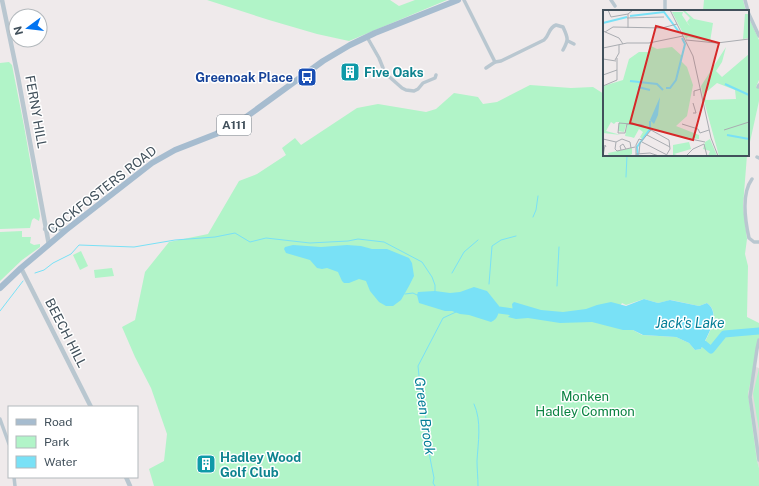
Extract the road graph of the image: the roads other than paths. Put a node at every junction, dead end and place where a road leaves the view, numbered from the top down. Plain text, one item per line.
1 (2, 0) edge
2 (458, 0) edge
3 (464, 0) edge
4 (612, 0) edge
5 (665, 0) edge
6 (745, 0) edge
7 (615, 6) dead end
8 (664, 10) edge
9 (748, 10) edge
10 (749, 13) edge
11 (759, 36) edge
12 (366, 37) junction
13 (568, 41) junction
14 (574, 44) dead end
15 (563, 50) dead end
16 (495, 62) junction
17 (486, 68) dead end
18 (385, 74) junction
19 (436, 75) dead end
20 (380, 76) dead end
21 (752, 179) dead end
22 (45, 229) junction
23 (66, 230) junction
24 (759, 242) edge
25 (49, 245) junction
26 (21, 268) junction
27 (0, 288) edge
28 (759, 340) edge
29 (90, 406) edge
30 (0, 419) edge
31 (8, 441) edge
32 (759, 460) edge

1 - 22 street, FERNY HILL
2 - 12 main road, COCKFOSTERS ROAD / A111
3 - 16 street
4 - 7 street
5 - 8 street
6 - 9 street
10 - 11 street
12 - 18 street
12 - 23 main road, COCKFOSTERS ROAD / A111
13 - 14 street
13 - 15 street
13 - 16 street
16 - 17 street
18 - 19 street
18 - 20 street
21 - 24 street
22 - 23 street
22 - 25 street, FERNY HILL
23 - 25 main road, COCKFOSTERS ROAD / A111
25 - 26 main road, COCKFOSTERS ROAD / A111
26 - 27 main road, COCKFOSTERS ROAD / A111
26 - 29 street, BEECH HILL
28 - 32 street
30 - 31 street

